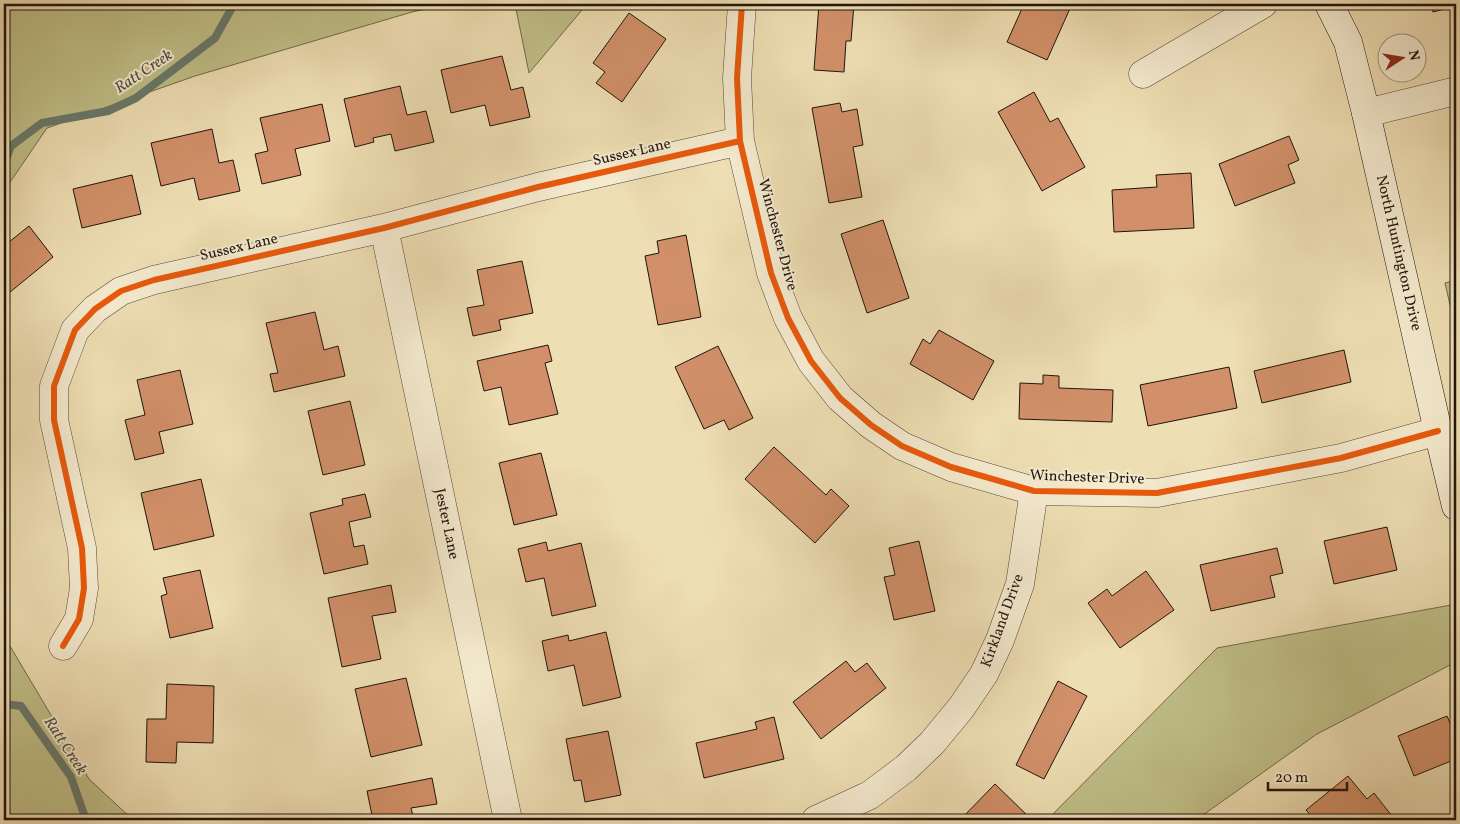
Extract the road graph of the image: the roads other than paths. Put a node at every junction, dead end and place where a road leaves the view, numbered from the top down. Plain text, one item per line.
1 (742, 4) edge
2 (1263, 4) edge
3 (1329, 4) edge
4 (1143, 74) dead end
5 (1456, 91) edge
6 (1366, 113) junction
7 (740, 141) junction
8 (384, 228) junction
9 (1438, 431) junction
10 (1034, 491) junction
11 (1456, 506) edge
12 (63, 646) dead end
13 (508, 820) edge
14 (816, 820) edge

1 - 7 street, Winchester Drive
2 - 4 street
3 - 6 street, North Huntington Drive
5 - 6 street
6 - 9 street, North Huntington Drive
7 - 8 street, Sussex Lane
7 - 10 street, Winchester Drive
8 - 12 street, Sussex Lane
8 - 13 street, Jester Lane
9 - 10 street, Winchester Drive
9 - 11 street, North Huntington Drive
10 - 14 street, Kirkland Drive

